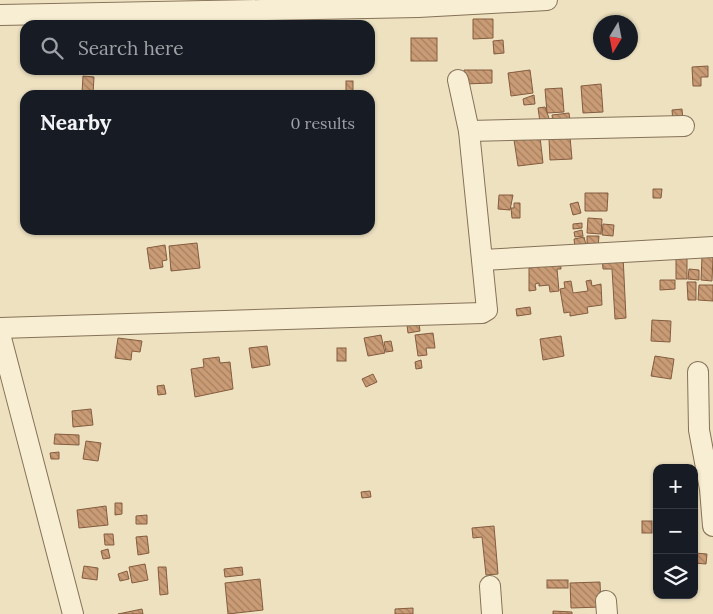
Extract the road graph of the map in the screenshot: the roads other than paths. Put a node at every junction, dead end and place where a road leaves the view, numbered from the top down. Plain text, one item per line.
1 (546, 0) edge
2 (0, 15) edge
3 (458, 80) dead end
4 (684, 126) dead end
5 (469, 131) junction
6 (713, 247) edge
7 (483, 260) junction
8 (0, 328) edge
9 (0, 334) edge
10 (698, 372) dead end
11 (713, 526) edge
12 (490, 586) dead end
13 (73, 614) edge
14 (492, 614) edge

1 - 2 street
3 - 5 street
4 - 5 street
5 - 7 street
6 - 7 street
7 - 8 street
9 - 13 street
10 - 11 street
12 - 14 street

